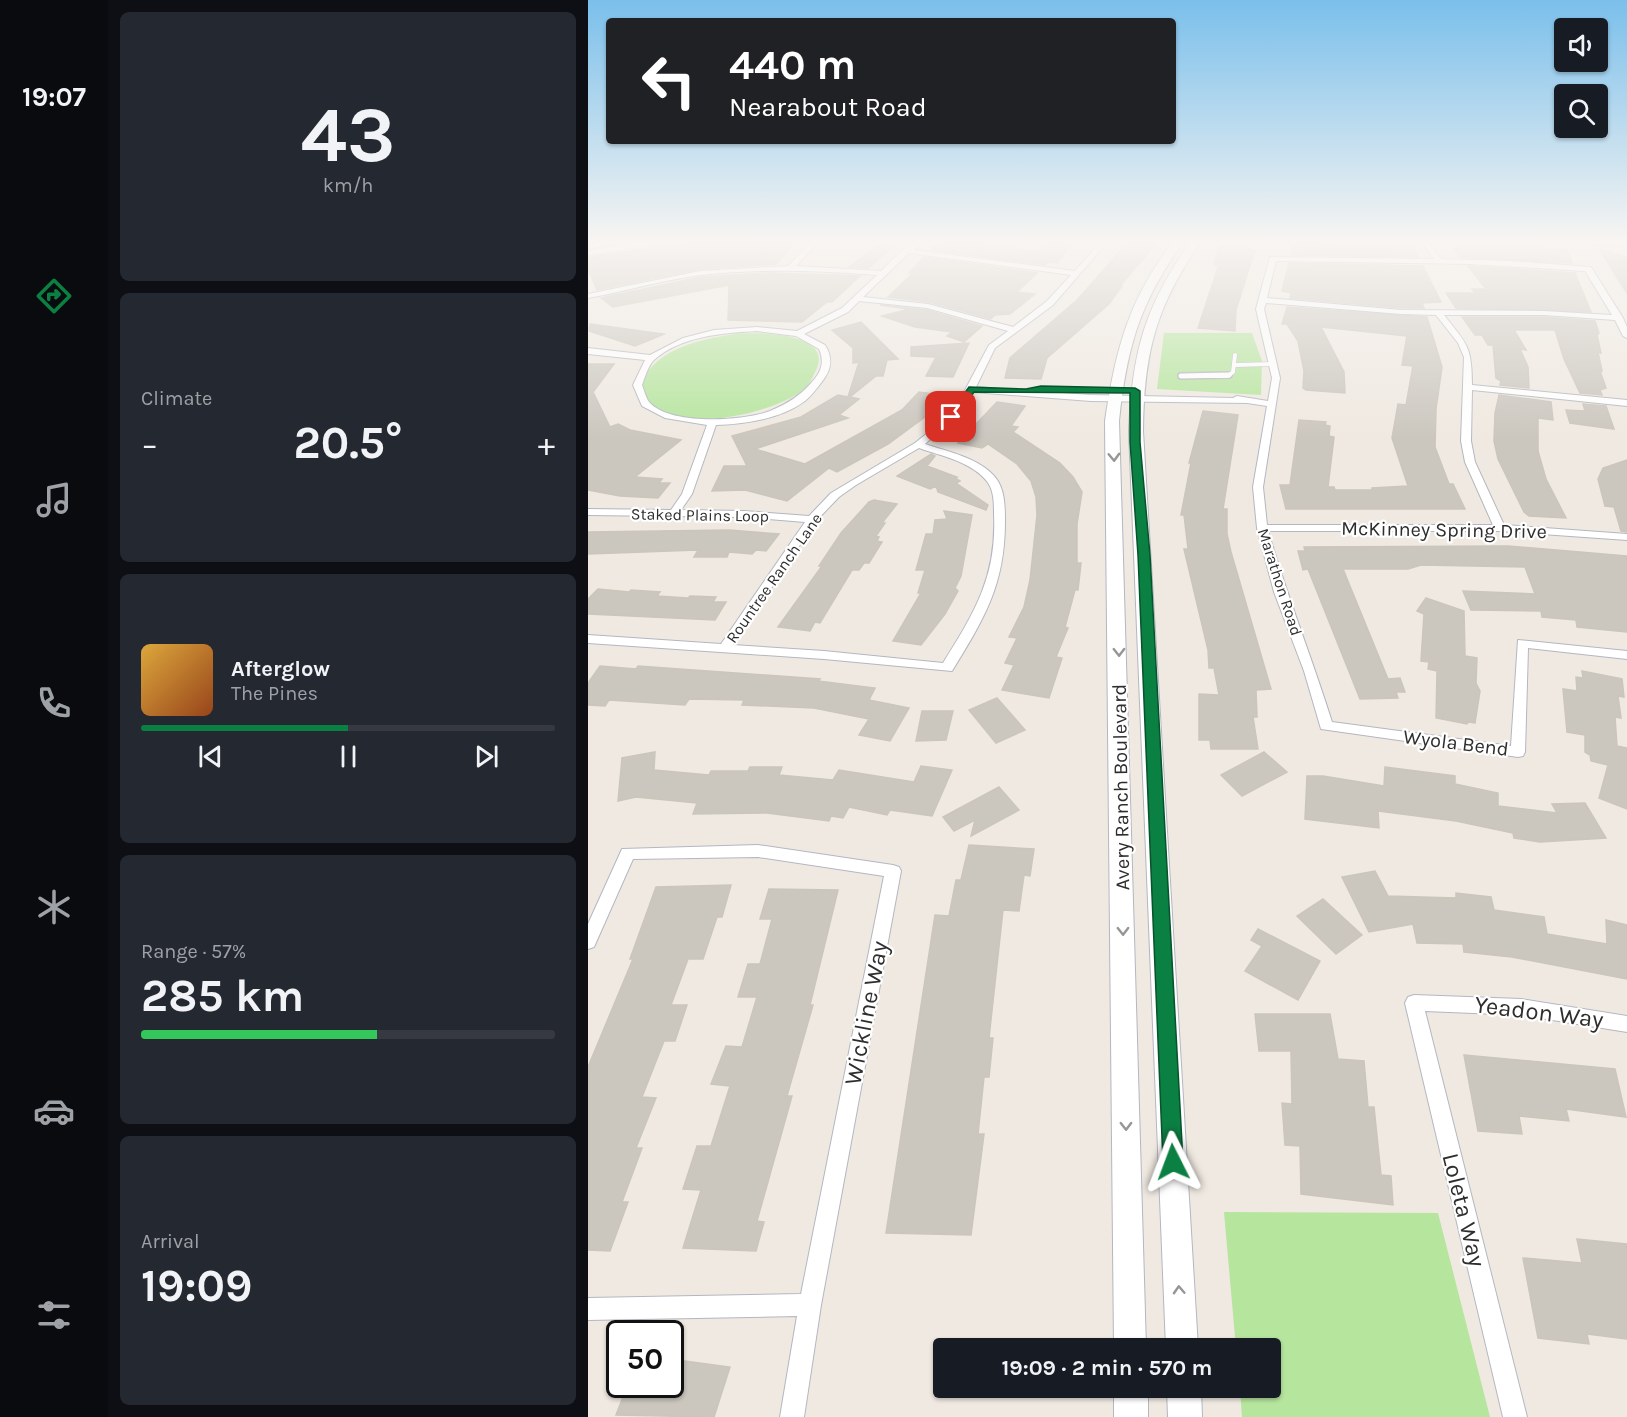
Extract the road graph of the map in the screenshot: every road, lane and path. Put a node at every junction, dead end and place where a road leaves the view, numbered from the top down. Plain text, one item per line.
1 (848, 307) edge
2 (932, 307) edge
3 (1044, 307) edge
4 (1137, 307) edge
5 (1155, 307) edge
6 (1262, 307) edge
7 (1339, 307) edge
8 (1611, 307) edge
9 (1439, 313) junction
10 (1619, 318) junction
11 (1012, 330) junction
12 (798, 334) junction
13 (1627, 336) edge
14 (588, 351) edge
15 (1234, 355) dead end
16 (652, 358) junction
17 (1274, 364) junction
18 (1235, 365) junction
19 (1181, 376) dead end
20 (1469, 387) junction
21 (972, 389) junction
22 (628, 394) dead end
23 (1125, 395) junction
24 (1627, 403) edge
25 (1272, 404) junction
26 (634, 406) dead end
27 (712, 423) junction
28 (918, 444) junction
29 (588, 512) edge
30 (673, 514) junction
31 (812, 519) junction
32 (1262, 528) junction
33 (1500, 528) junction
34 (1627, 537) edge
35 (588, 639) edge
36 (725, 648) junction
37 (1627, 655) edge
38 (1326, 726) joint
39 (588, 942) edge
40 (1414, 1003) joint
41 (1627, 1024) edge
42 (810, 1305) junction
43 (588, 1309) edge
44 (1130, 1338) edge
45 (1182, 1338) edge
46 (1131, 1398) edge
47 (1184, 1398) edge
48 (792, 1417) edge
49 (1131, 1417) edge
50 (1185, 1417) edge
51 (1515, 1417) edge

1 - 12 street
2 - 11 street
3 - 11 street, Rountree Ranch Lane
4 - 23 main road, Avery Ranch Boulevard
5 - 23 main road, Avery Ranch Boulevard
6 - 17 street, Marathon Road
7 - 9 street
8 - 10 street
9 - 10 street
9 - 20 street
10 - 13 street
11 - 21 street, Rountree Ranch Lane
12 - 16 street
12 - 27 street
14 - 16 street
15 - 18 lane
16 - 22 street
17 - 18 lane
17 - 25 street, Marathon Road
18 - 19 lane
20 - 24 street
20 - 33 street
21 - 23 street
21 - 28 street, Rountree Ranch Lane
23 - 25 street
23 -> 44 main road, Avery Ranch Boulevard
45 -> 23 main road, Avery Ranch Boulevard
25 - 32 street, Marathon Road
26 - 27 street
27 - 30 street
28 - 31 street, Rountree Ranch Lane
28 - 36 street
29 - 30 street, Staked Plains Loop
30 - 31 street, Staked Plains Loop
31 - 36 street, Rountree Ranch Lane
32 - 33 street, McKinney Spring Drive
32 - 38 street, Marathon Road
33 - 34 street, McKinney Spring Drive
35 - 36 street
37 - 38 street, Wyola Bend
39 - 42 street, Wickline Way
40 - 41 street, Yeadon Way
40 - 51 street, Loleta Way
42 - 43 street
42 - 48 street, Wickline Way
46 - 49 main road
47 - 50 main road

